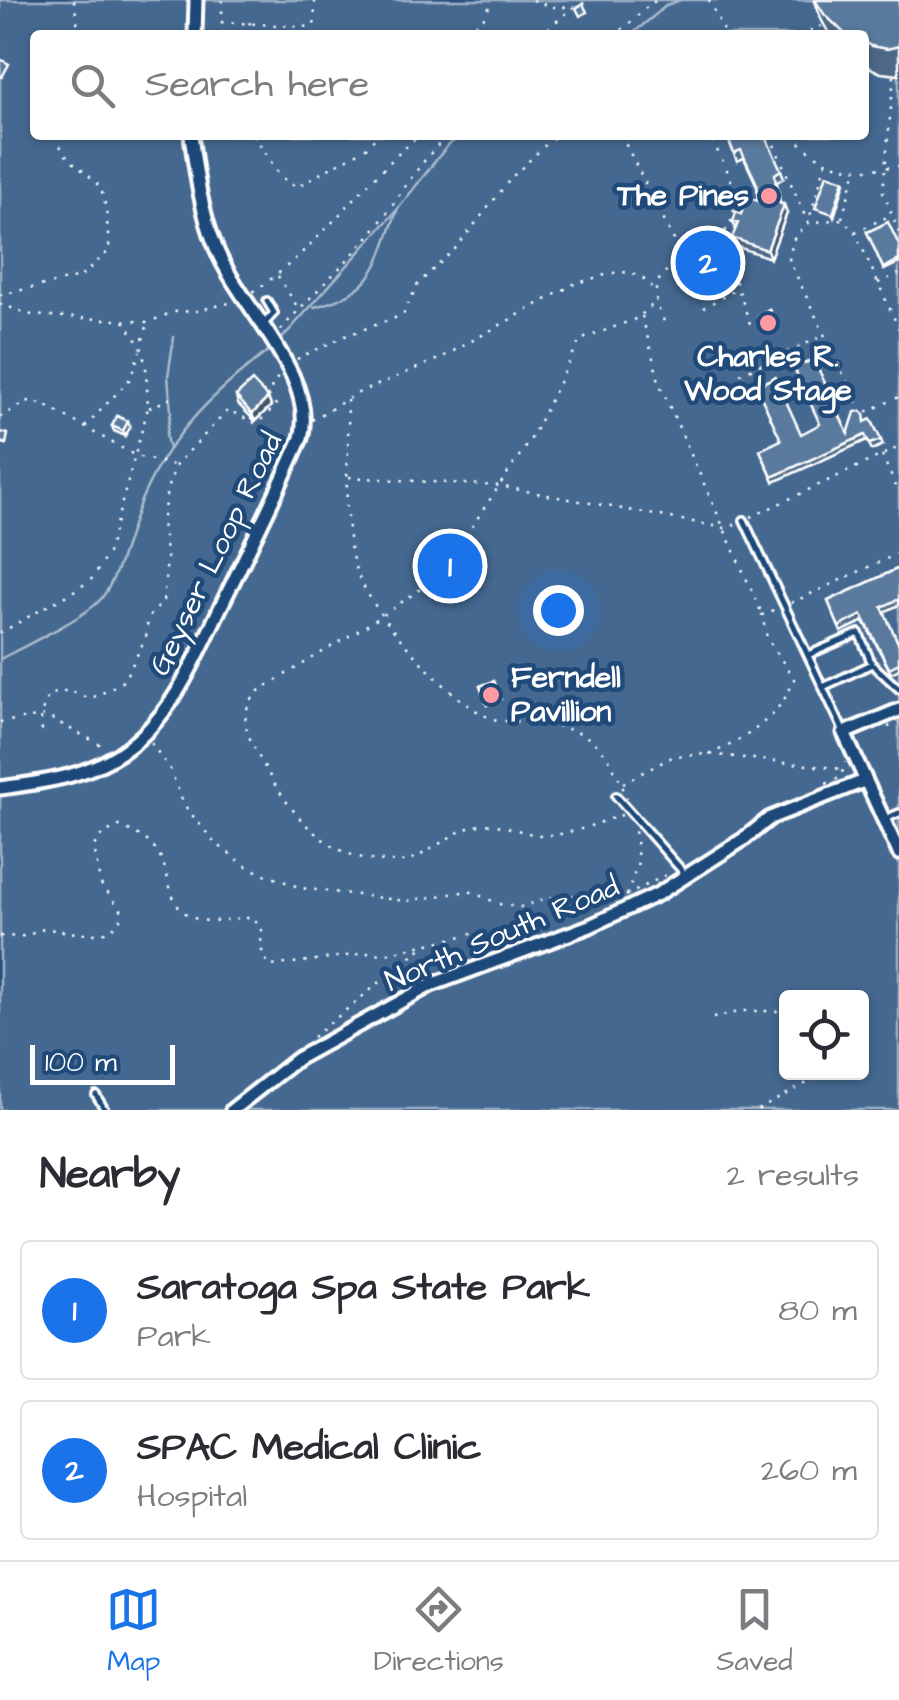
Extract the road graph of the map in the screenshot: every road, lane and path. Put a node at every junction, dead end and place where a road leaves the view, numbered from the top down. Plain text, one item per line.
1 (74, 0) edge
2 (196, 0) edge
3 (222, 0) edge
4 (315, 0) edge
5 (493, 0) edge
6 (533, 0) edge
7 (573, 0) edge
8 (591, 0) edge
9 (657, 0) edge
10 (709, 0) edge
11 (574, 7) junction
12 (250, 21) junction
13 (222, 22) junction
14 (824, 24) edge
15 (314, 27) joint
16 (78, 30) edge
17 (195, 30) edge
18 (222, 30) edge
19 (249, 30) edge
20 (466, 30) edge
21 (546, 30) edge
22 (622, 30) edge
23 (724, 30) edge
24 (811, 30) edge
25 (894, 74) edge
26 (58, 140) edge
27 (192, 140) edge
28 (257, 140) edge
29 (373, 140) edge
30 (414, 140) edge
31 (444, 140) edge
32 (551, 140) edge
33 (624, 140) edge
34 (711, 140) edge
35 (772, 140) edge
36 (799, 140) edge
37 (826, 162) junction
38 (899, 166) edge
39 (882, 168) junction
40 (855, 171) junction
41 (890, 216) junction
42 (842, 220) junction
43 (808, 223) junction
44 (725, 229) junction
45 (898, 231) edge
46 (855, 232) junction
47 (678, 264) junction
48 (899, 274) edge
49 (278, 276) junction
50 (878, 283) junction
51 (738, 288) junction
52 (653, 290) junction
53 (0, 295) edge
54 (242, 299) junction
55 (267, 302) dead end
56 (654, 303) junction
57 (0, 304) edge
58 (703, 308) dead end
59 (299, 309) junction
60 (642, 314) junction
61 (124, 320) junction
62 (664, 321) dead end
63 (148, 322) junction
64 (262, 328) junction
65 (899, 329) edge
66 (752, 330) dead end
67 (825, 335) junction
68 (141, 346) junction
69 (278, 352) junction
70 (740, 374) dead end
71 (244, 394) edge
72 (176, 396) dead end
73 (267, 396) junction
74 (899, 397) edge
75 (347, 400) junction
76 (233, 405) edge
77 (148, 408) junction
78 (228, 410) junction
79 (0, 417) edge
80 (305, 424) junction
81 (86, 427) junction
82 (899, 447) edge
83 (136, 456) junction
84 (882, 456) junction
85 (176, 465) junction
86 (348, 477) junction
87 (498, 486) junction
88 (899, 494) edge
89 (744, 520) junction
90 (725, 528) junction
91 (899, 553) edge
92 (785, 606) junction
93 (762, 615) junction
94 (382, 616) junction
95 (0, 632) edge
96 (808, 656) junction
97 (872, 664) junction
98 (823, 687) junction
99 (899, 689) edge
100 (899, 710) edge
101 (40, 717) junction
102 (0, 722) edge
103 (42, 731) dead end
104 (844, 733) junction
105 (143, 735) junction
106 (118, 754) junction
107 (708, 754) junction
108 (848, 770) dead end
109 (864, 781) junction
110 (0, 788) edge
111 (616, 796) dead end
112 (633, 812) junction
113 (899, 814) edge
114 (882, 820) junction
115 (894, 831) edge
116 (899, 853) edge
117 (686, 876) junction
118 (0, 936) edge
119 (534, 938) dead end
120 (426, 945) junction
121 (779, 1011) edge
122 (713, 1018) dead end
123 (305, 1044) dead end
124 (812, 1080) edge
125 (96, 1095) dead end
126 (106, 1110) edge
127 (232, 1110) edge
128 (758, 1110) edge

1 - 16 path
2 - 17 street
3 - 13 path
4 - 15 path
5 - 20 path
6 - 11 path
7 - 11 path
8 - 11 path
9 - 22 path
10 - 23 path
11 - 21 path
12 - 13 path
12 - 15 path
12 - 19 path
13 - 18 path
14 - 24 path
25 - 39 path
26 - 53 path
27 - 54 street, Geyser Loop Road
28 - 29 path
30 - 49 path
31 - 59 path
32 - 69 path
33 - 47 path
34 - 44 path
35 - 43 path
36 - 37 path
37 - 40 path
37 - 43 path
38 - 39 path
39 - 40 path
39 - 41 path
40 - 42 path
41 - 45 path
41 - 46 path
42 - 43 path
42 - 46 path
43 - 67 path
44 - 47 path
44 - 51 path
46 - 50 path
47 - 52 path
48 - 50 path
49 - 54 path
49 - 59 path
50 - 65 path
51 - 58 path
51 - 66 path
52 - 56 path
52 - 75 path
54 - 63 path
54 - 64 street, Geyser Loop Road
55 - 64 lane
56 - 60 path
56 - 62 path
57 - 61 path
59 - 69 path
60 - 87 path
60 - 90 path
61 - 63 path
61 - 68 path
63 - 68 path
64 - 69 street, Geyser Loop Road
67 - 70 path
67 - 74 path
68 - 77 path
68 - 81 path
69 - 73 path
69 - 80 street, Geyser Loop Road
71 - 73 path
72 - 77 path
73 - 78 path
75 - 80 path
75 - 86 path
76 - 78 path
77 - 83 path
78 - 85 path
79 - 81 path
80 - 105 street, Geyser Loop Road
81 - 83 path
82 - 84 path
83 - 85 path
83 - 95 path
84 - 88 path
84 - 89 path
85 - 101 path
86 - 87 path
86 - 94 path
87 - 90 path
87 - 94 path
89 - 90 path
89 - 92 lane
90 - 93 path
91 - 92 path
92 - 93 path
92 - 96 lane
93 - 107 path
94 - 107 path
94 - 112 path
96 - 97 lane
96 - 98 lane
97 - 98 lane
97 - 99 lane
98 - 104 lane
100 - 104 street
101 - 102 path
101 - 103 path
101 - 106 path
104 - 109 street
105 - 106 street, Geyser Loop Road
105 - 112 path
106 - 110 street, Geyser Loop Road
107 - 108 path
109 - 114 street
109 - 117 street, North South Road
111 - 112 lane
112 - 117 lane
113 - 114 lane
114 - 115 street
115 - 116 street
117 - 127 street, North South Road
118 - 120 path
119 - 120 path
120 - 123 path
121 - 122 path
124 - 128 path
125 - 126 lane

